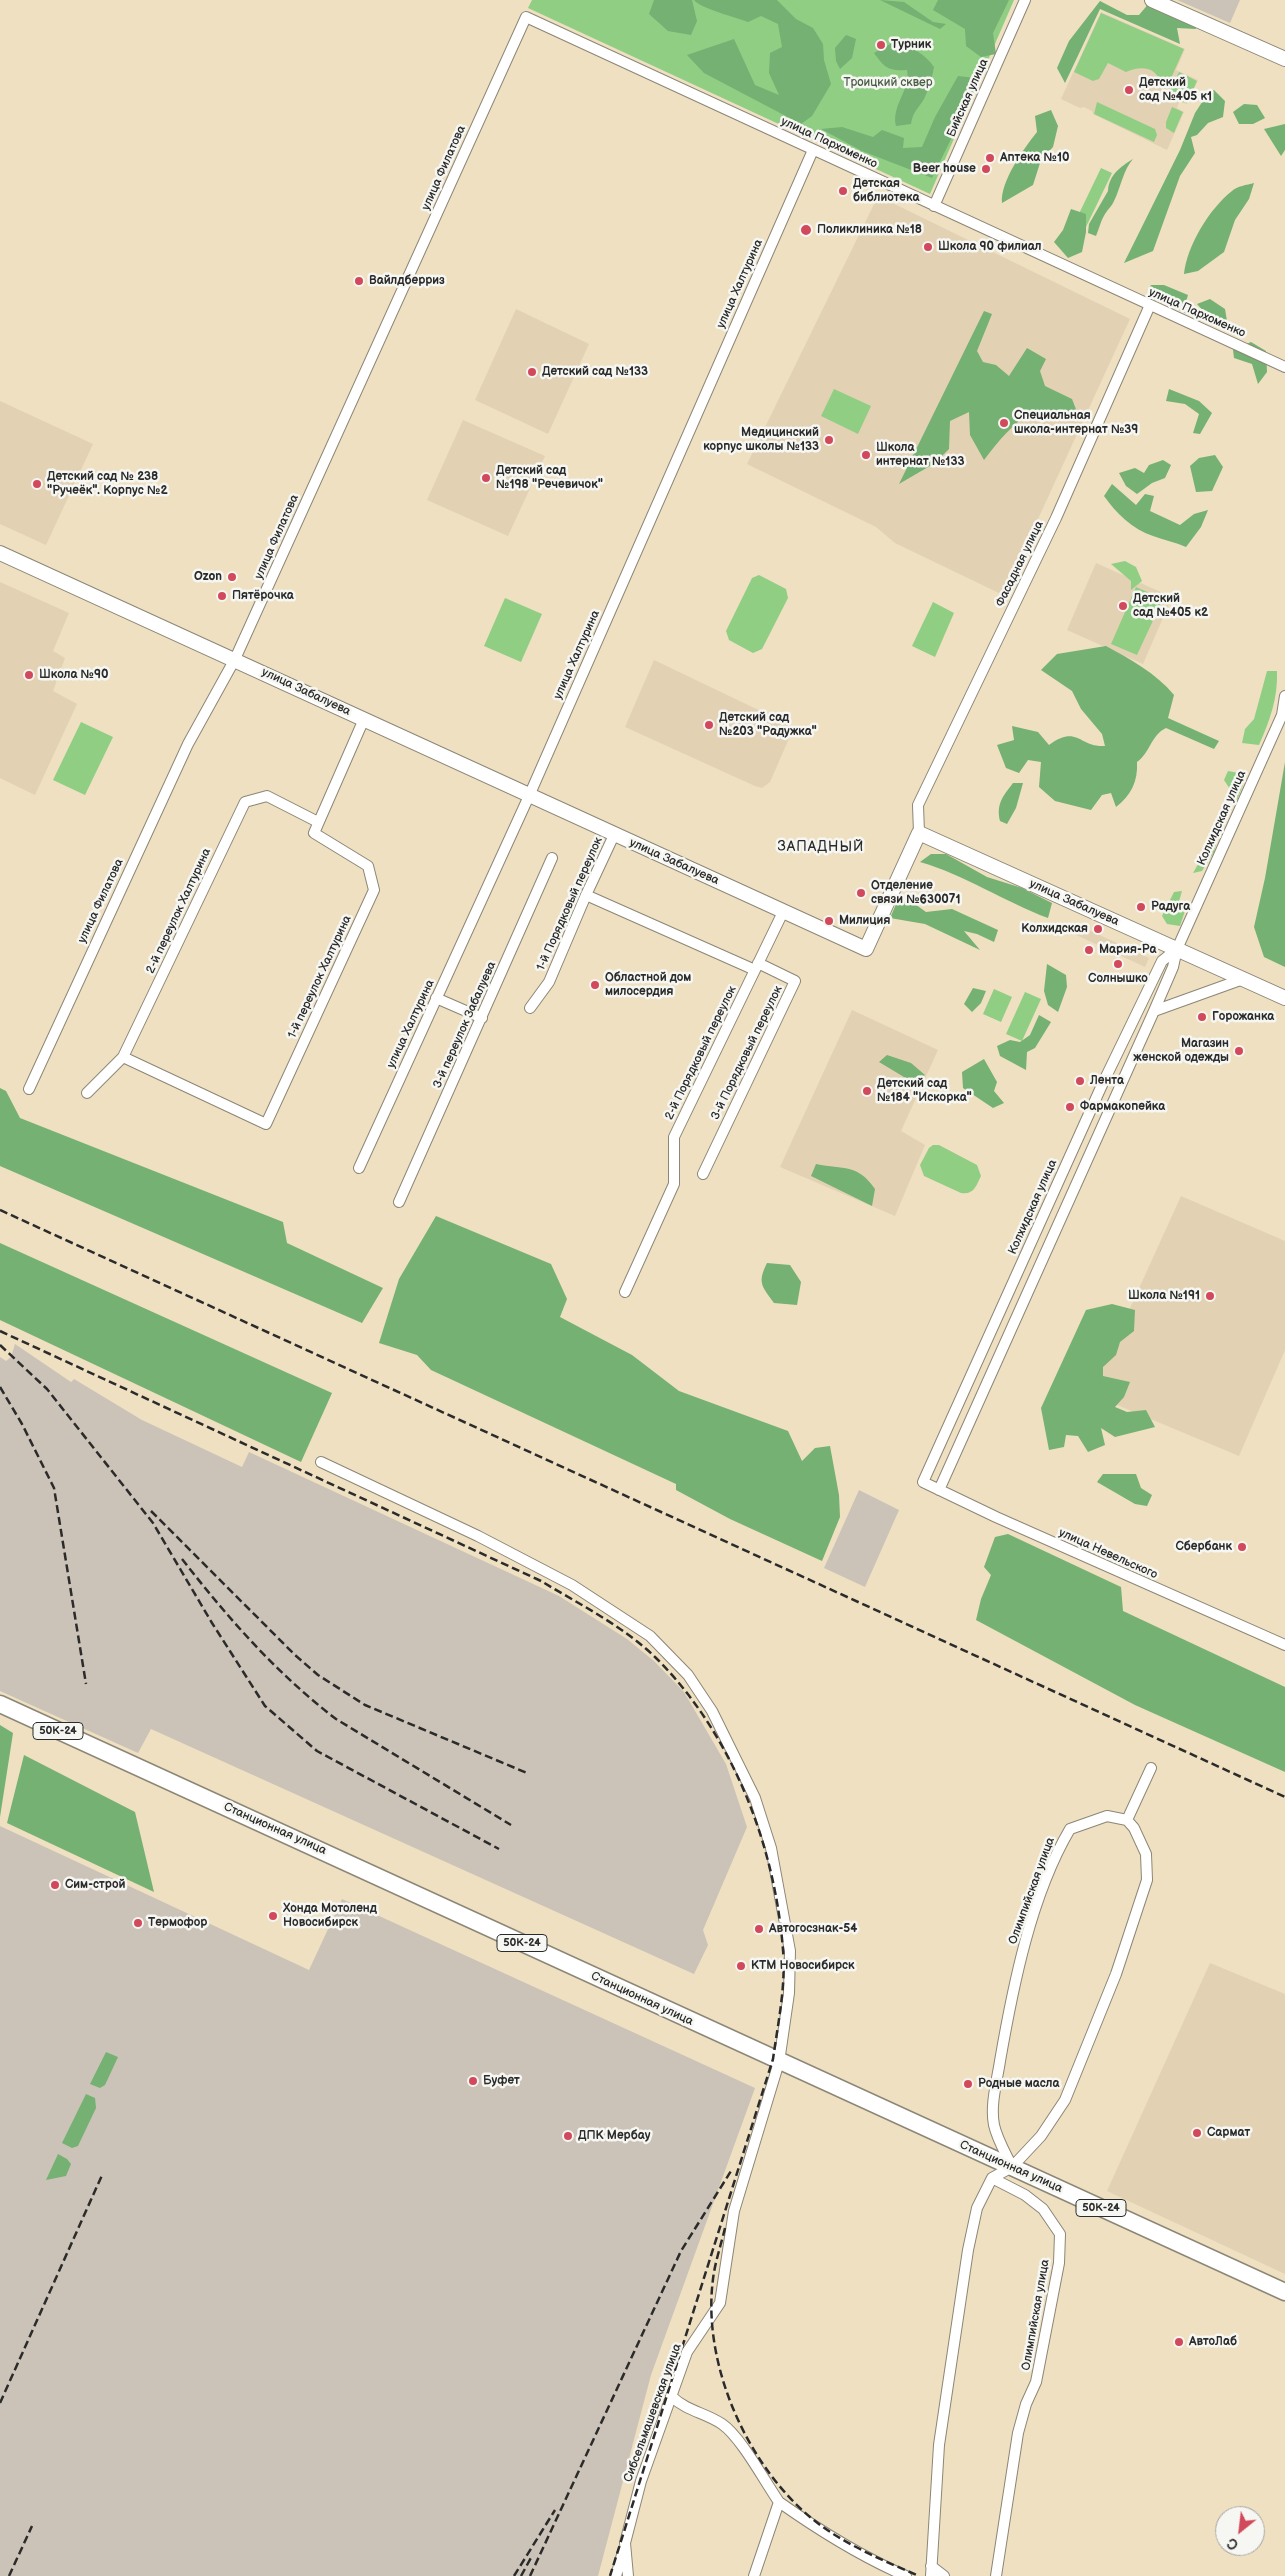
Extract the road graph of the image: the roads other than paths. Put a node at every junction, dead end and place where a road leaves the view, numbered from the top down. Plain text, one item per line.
1 (1025, 0) edge
2 (1152, 0) edge
3 (526, 18) joint
4 (1285, 59) edge
5 (813, 150) junction
6 (934, 206) junction
7 (1150, 305) junction
8 (1285, 367) edge
9 (0, 553) edge
10 (235, 659) junction
11 (1285, 696) edge
12 (364, 719) junction
13 (529, 796) junction
14 (318, 822) junction
15 (919, 833) junction
16 (614, 835) junction
17 (552, 858) dead end
18 (586, 894) junction
19 (783, 912) junction
20 (1177, 949) junction
21 (756, 966) junction
22 (1243, 979) junction
23 (436, 998) junction
24 (1285, 998) edge
25 (530, 1008) dead end
26 (1154, 1011) junction
27 (482, 1018) junction
28 (124, 1058) junction
29 (29, 1089) dead end
30 (87, 1093) dead end
31 (359, 1168) dead end
32 (703, 1174) dead end
33 (399, 1202) dead end
34 (625, 1292) dead end
35 (321, 1462) dead end
36 (923, 1482) joint
37 (939, 1490) junction
38 (1285, 1645) edge
39 (0, 1704) edge
40 (1151, 1768) dead end
41 (1127, 1820) junction
42 (779, 2062) junction
43 (1012, 2167) junction
44 (992, 2178) junction
45 (1285, 2292) edge
46 (671, 2396) junction
47 (779, 2502) junction
48 (625, 2543) junction
49 (931, 2571) edge
50 (616, 2576) edge
51 (628, 2576) edge
52 (754, 2576) edge
53 (906, 2576) edge
54 (944, 2576) edge
55 (996, 2576) edge

1 - 6 street, Бийская улица
2 - 4 street
3 - 5 street, улица Пархоменко
3 - 10 street, улица Филатова
5 - 6 street, улица Пархоменко
5 - 13 street, улица Халтурина
6 - 7 street, улица Пархоменко
7 - 8 street, улица Пархоменко
7 - 15 street, Фасадная улица
9 - 10 street, улица Забалуева
10 - 12 street, улица Забалуева
10 - 29 street, улица Филатова
11 - 20 street, Колхидская улица
12 - 13 street, улица Забалуева
12 - 14 street
13 - 16 street, улица Забалуева
13 - 23 street, улица Халтурина
14 - 28 street, 2-й переулок Халтурина
14 - 28 street, 1-й переулок Халтурина
15 - 19 street, улица Забалуева
15 - 20 street, улица Забалуева
16 - 18 street, 1-й Порядковый переулок
16 - 19 street, улица Забалуева
17 - 27 street, 3-й переулок Забалуева
18 - 21 street
18 - 25 street, 1-й Порядковый переулок
19 - 21 street, 2-й Порядковый переулок
20 - 22 street, улица Забалуева
20 - 26 street, Колхидская улица
20 - 36 street, Колхидская улица
21 - 32 street, 3-й Порядковый переулок
21 - 34 street, 2-й Порядковый переулок
22 - 24 street, улица Забалуева
22 - 26 street
23 - 27 street
23 - 31 street, улица Халтурина
26 - 37 street, Колхидская улица
27 - 33 street, 3-й переулок Забалуева
28 - 30 street, 2-й переулок Халтурина
35 - 42 street, Сибсельмашевская улица
36 - 37 street, улица Невельского
37 - 38 street, улица Невельского
39 - 42 main road, Станционная улица / 50К-24
40 - 41 street
41 - 43 street
41 - 43 street, Олимпийская улица
42 - 43 main road, Станционная улица / 50К-24
42 - 46 street, Сибсельмашевская улица
43 - 44 street
43 - 45 main road, Станционная улица / 50К-24
44 - 49 street
44 - 55 street, Олимпийская улица
46 - 47 street
46 - 48 street, Сибсельмашевская улица
47 - 52 street
47 - 53 street
48 - 50 street
48 - 51 street, Сибсельмашевская улица
49 - 54 street

